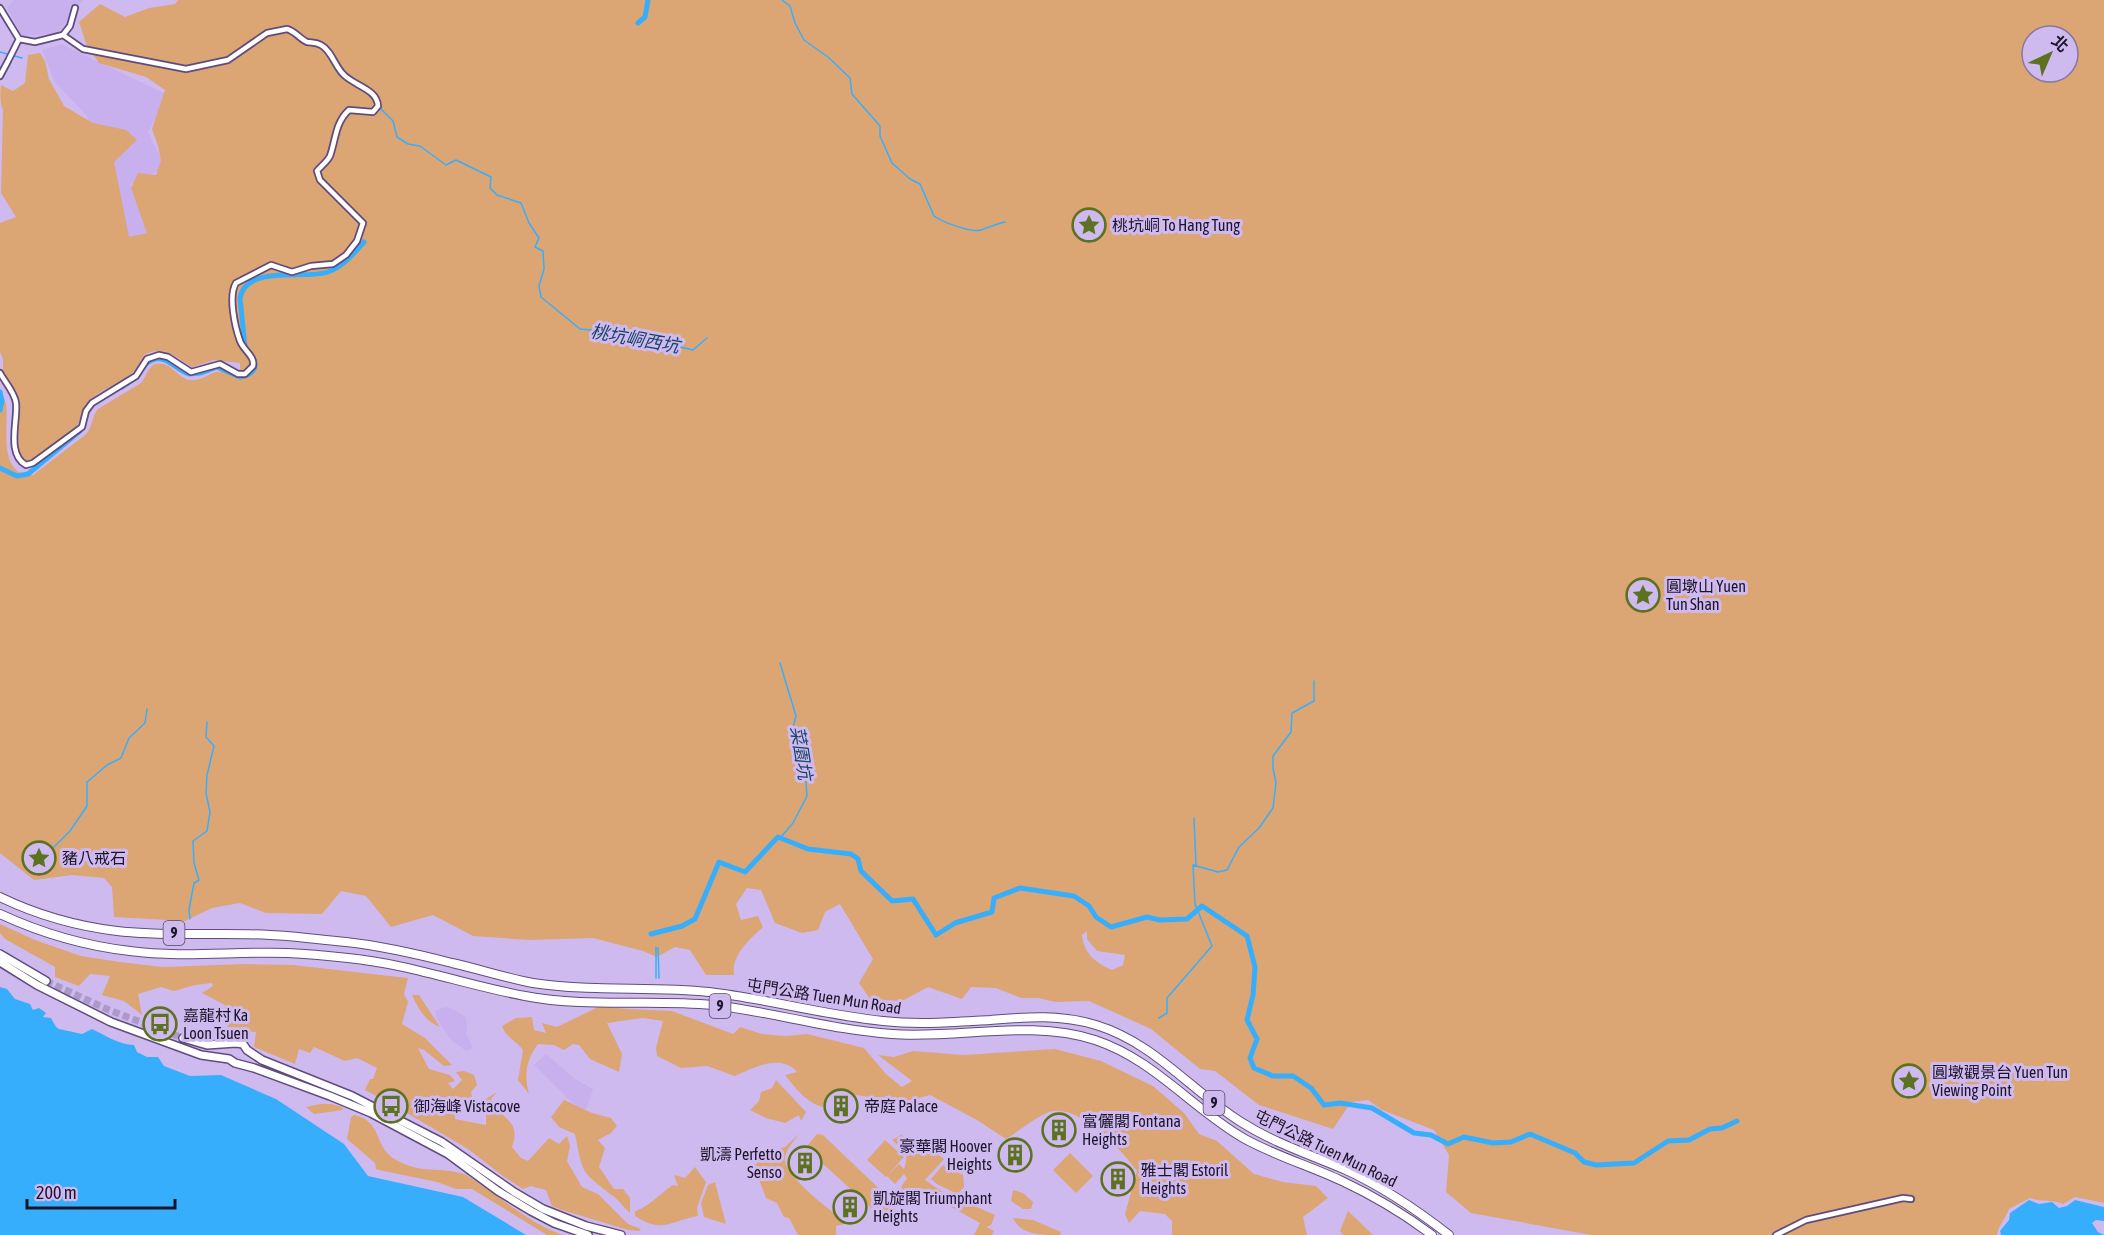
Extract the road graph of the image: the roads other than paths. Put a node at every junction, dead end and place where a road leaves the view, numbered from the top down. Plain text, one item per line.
1 (0, 8) edge
2 (75, 8) dead end
3 (63, 35) junction
4 (19, 39) junction
5 (0, 76) edge
6 (0, 373) edge
7 (0, 897) edge
8 (0, 914) edge
9 (0, 954) edge
10 (0, 962) edge
11 (46, 981) tunnel mouth
12 (183, 1038) tunnel mouth
13 (233, 1044) junction
14 (247, 1050) junction
15 (229, 1059) junction
16 (239, 1063) junction
17 (1911, 1199) dead end
18 (588, 1235) edge
19 (621, 1235) edge
20 (1432, 1235) edge
21 (1449, 1235) edge
22 (1776, 1235) edge

1 - 4 street
2 - 3 street
3 - 4 street
3 - 6 street
4 - 5 street
7 - 21 highway, 屯門公路 Tuen Mun Road / 9
8 - 20 highway, 屯門公路 Tuen Mun Road / 9
9 - 11 main road
10 - 15 main road
12 - 13 main road
13 - 14 main road
13 - 15 main road
14 - 16 main road
14 - 19 main road
15 - 16 main road
16 - 18 main road
17 - 22 street

